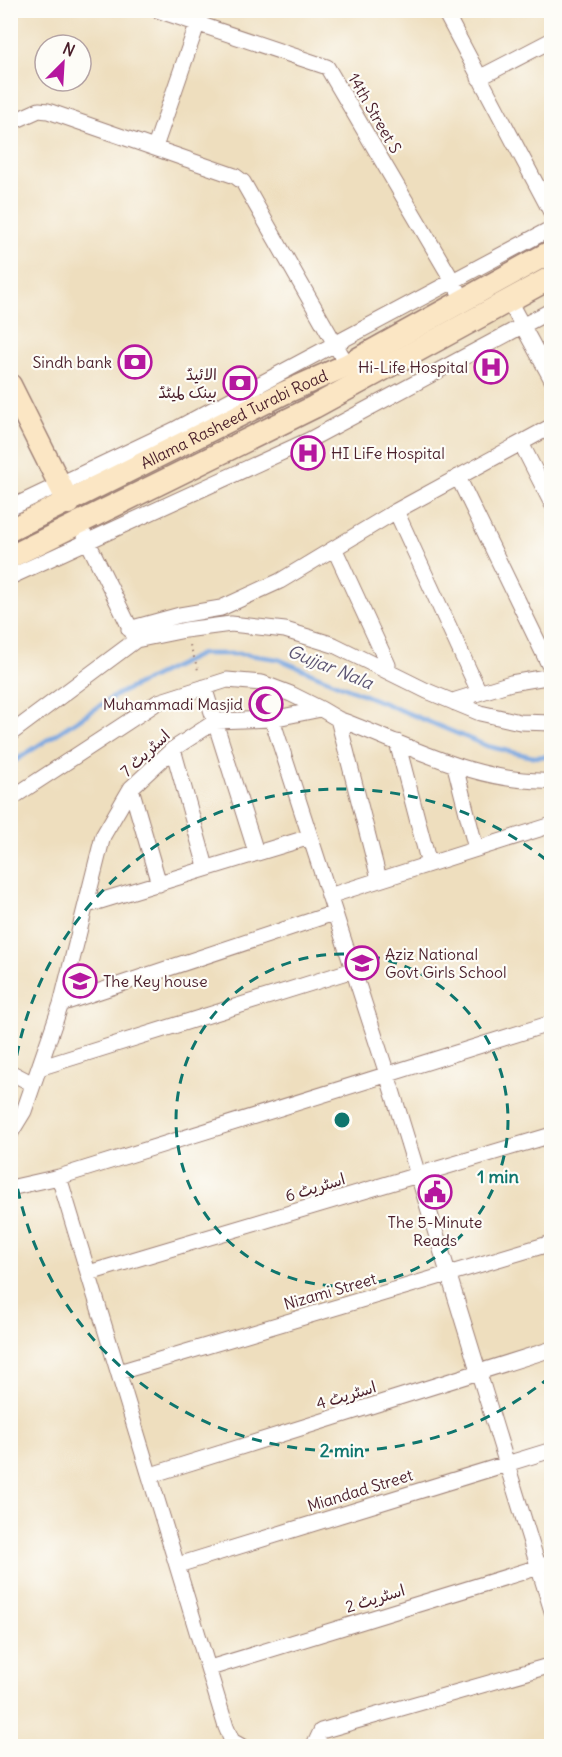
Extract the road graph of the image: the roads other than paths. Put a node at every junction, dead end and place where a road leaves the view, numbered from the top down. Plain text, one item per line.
1 (157, 10) edge
2 (444, 10) edge
3 (200, 17) edge
4 (552, 40) edge
5 (479, 78) junction
6 (10, 123) edge
7 (155, 147) junction
8 (552, 214) edge
9 (552, 228) edge
10 (552, 251) edge
11 (552, 277) edge
12 (458, 291) junction
13 (509, 301) junction
14 (552, 310) edge
15 (522, 326) junction
16 (335, 345) junction
17 (347, 365) junction
18 (552, 380) edge
19 (10, 385) edge
20 (552, 426) edge
21 (521, 443) junction
22 (458, 477) junction
23 (552, 504) edge
24 (10, 508) edge
25 (396, 511) junction
26 (74, 514) junction
27 (10, 530) edge
28 (334, 550) junction
29 (10, 556) edge
30 (10, 577) edge
31 (182, 622) junction
32 (132, 635) junction
33 (386, 670) junction
34 (552, 671) edge
35 (552, 676) edge
36 (203, 685) junction
37 (479, 692) junction
38 (455, 703) junction
39 (321, 709) junction
40 (272, 719) junction
41 (338, 719) junction
42 (216, 721) junction
43 (552, 723) edge
44 (10, 734) edge
45 (397, 742) junction
46 (173, 749) junction
47 (455, 766) junction
48 (552, 781) edge
49 (131, 788) junction
50 (10, 799) edge
51 (552, 825) edge
52 (310, 837) junction
53 (476, 849) junction
54 (256, 852) junction
55 (429, 864) junction
56 (206, 867) junction
57 (379, 879) junction
58 (159, 884) junction
59 (329, 896) junction
60 (87, 905) junction
61 (334, 913) junction
62 (353, 970) junction
63 (61, 1004) junction
64 (552, 1023) edge
65 (39, 1068) junction
66 (10, 1072) edge
67 (387, 1074) junction
68 (33, 1084) junction
69 (10, 1134) edge
70 (552, 1135) edge
71 (417, 1175) junction
72 (59, 1177) junction
73 (10, 1188) edge
74 (552, 1243) edge
75 (89, 1274) junction
76 (448, 1275) junction
77 (552, 1348) edge
78 (119, 1372) junction
79 (478, 1372) junction
80 (552, 1450) edge
81 (506, 1464) junction
82 (151, 1475) junction
83 (178, 1565) junction
84 (545, 1565) edge
85 (552, 1611) edge
86 (552, 1665) edge
87 (210, 1668) junction
88 (241, 1746) edge
89 (314, 1746) edge

1 - 3 street, 14th Street S
2 - 5 street
3 - 7 street
3 - 12 street, 14th Street S
4 - 5 street
5 - 8 street
6 - 7 street
7 - 16 street
9 - 12 street
10 - 12 main road, Allama Rasheed Turabi Road
11 - 13 main road, Allama Rasheed Turabi Road
12 - 16 street
12 - 17 main road, Allama Rasheed Turabi Road
13 - 15 street
13 - 26 main road, Allama Rasheed Turabi Road
14 - 15 street
15 - 18 street
15 - 26 street
16 - 17 street
16 - 26 street
17 - 26 main road, Allama Rasheed Turabi Road
19 - 26 main road
20 - 21 street
21 - 22 street
21 - 23 street
22 - 25 street
22 - 34 street
24 - 26 street
25 - 28 street
25 - 37 street
26 - 27 main road, Allama Rasheed Turabi Road
26 - 29 main road, Allama Rasheed Turabi Road
26 - 30 street
26 - 32 street
28 - 31 street
28 - 33 street
31 - 32 street
31 - 33 street
32 - 44 street
33 - 38 street
35 - 37 street
36 - 39 street
36 - 42 street
36 - 50 street
37 - 38 street
38 - 43 street
39 - 40 street
39 - 41 street
40 - 42 street
40 - 52 street
41 - 45 street
41 - 57 street
42 - 46 street, اسٹریٹ 7
42 - 54 street
45 - 47 street
45 - 55 street
46 - 49 street, اسٹریٹ 7
46 - 56 street
47 - 48 street
47 - 53 street
49 - 58 street
49 - 60 street, اسٹریٹ 7
51 - 53 street
52 - 54 street
52 - 59 street
53 - 55 street
54 - 56 street
55 - 57 street
56 - 58 street
57 - 59 street
58 - 60 street
59 - 61 street
60 - 63 street, اسٹریٹ 7
61 - 62 street
61 - 63 street
62 - 65 street
62 - 67 street
63 - 65 street, اسٹریٹ 7
64 - 67 street
65 - 68 street, اسٹریٹ 7
66 - 68 street
67 - 71 street
67 - 72 street
68 - 69 street, اسٹریٹ 7
70 - 71 street, اسٹریٹ 6
71 - 75 street, اسٹریٹ 6
71 - 76 street
72 - 73 street
72 - 75 street
74 - 76 street, Nizami Street
75 - 78 street
76 - 78 street, Nizami Street
76 - 79 street
77 - 79 street, اسٹریٹ 4
78 - 82 street
79 - 81 street
79 - 82 street, اسٹریٹ 4
80 - 81 street, Miandad Street
81 - 83 street, Miandad Street
81 - 84 street
82 - 83 street
83 - 87 street
84 - 85 street
84 - 87 street, اسٹریٹ 2
86 - 89 street
87 - 88 street

